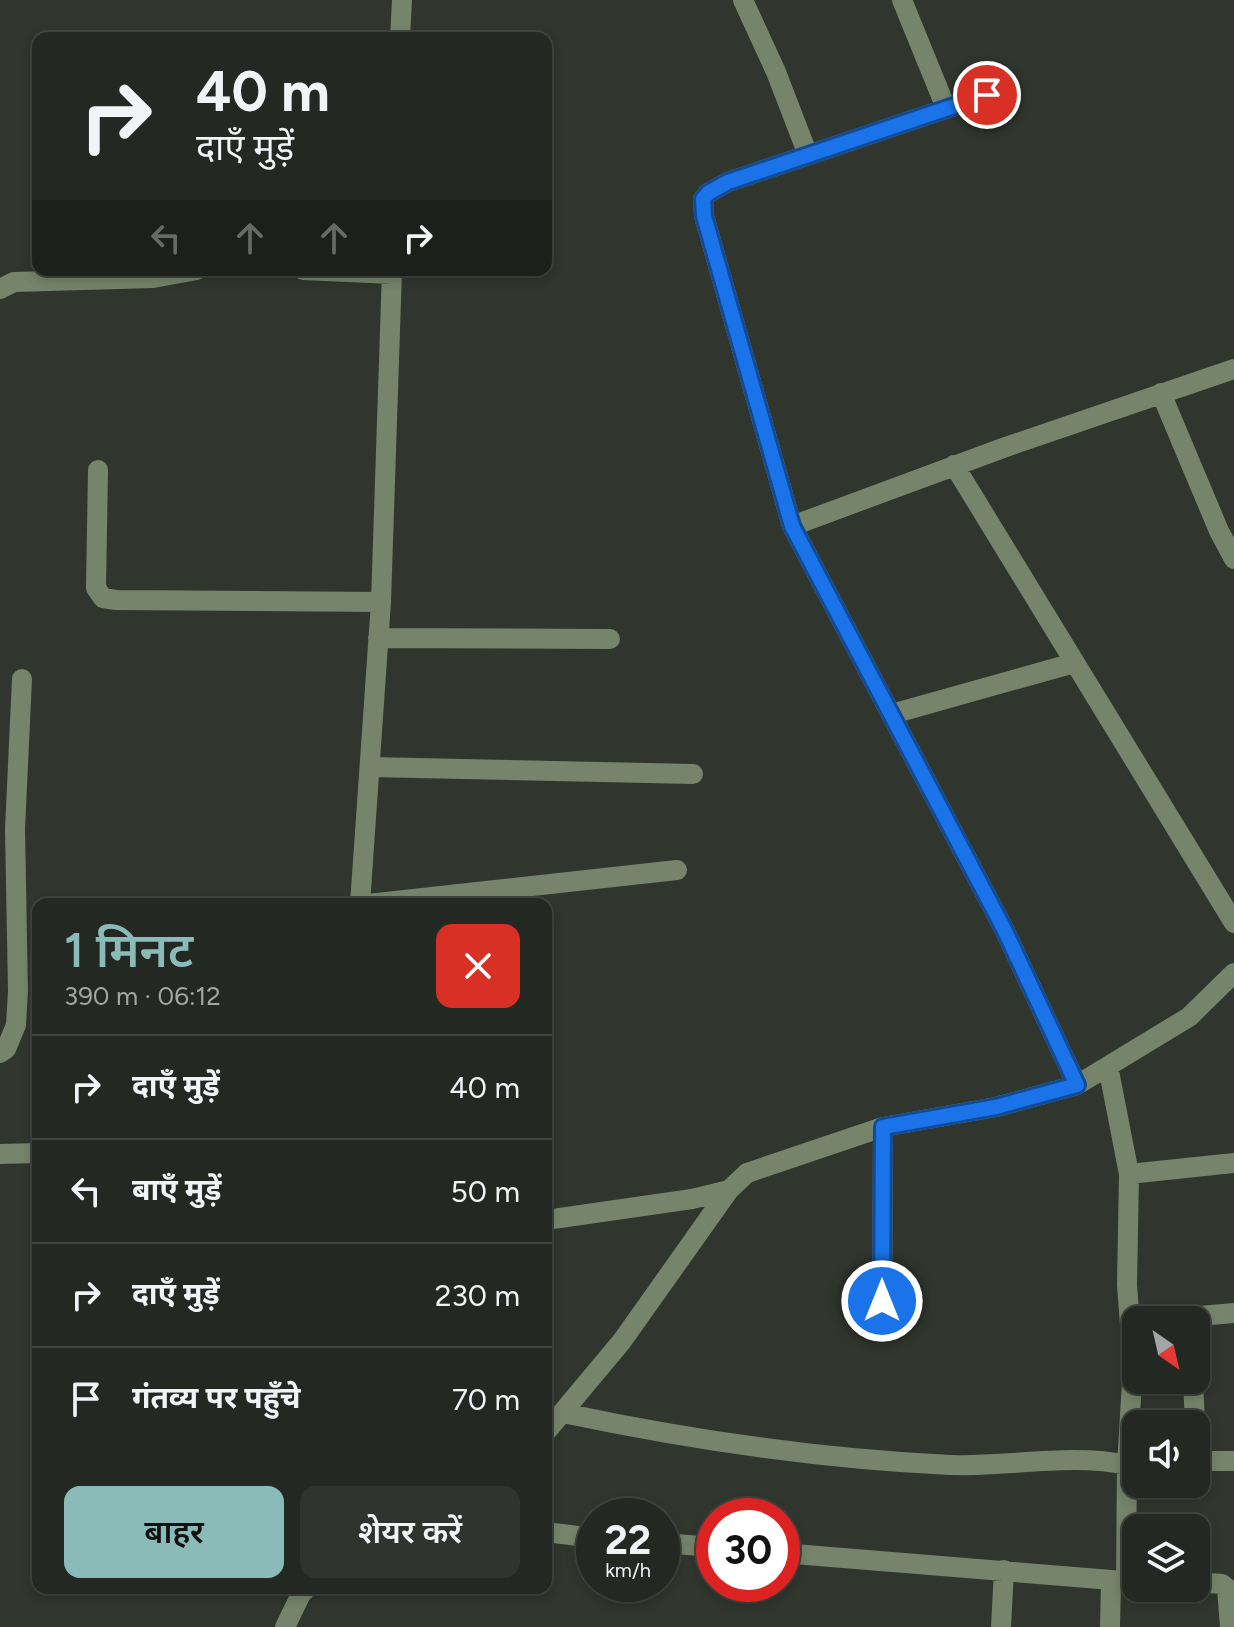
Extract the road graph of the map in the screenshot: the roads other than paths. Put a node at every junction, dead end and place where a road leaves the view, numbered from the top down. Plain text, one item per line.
1 (402, 0) edge
2 (743, 0) edge
3 (902, 0) edge
4 (400, 32) edge
5 (987, 95) dead end
6 (946, 108) junction
7 (808, 155) junction
8 (164, 276) edge
9 (392, 276) edge
10 (0, 289) edge
11 (1234, 369) edge
12 (1161, 393) junction
13 (954, 465) junction
14 (98, 470) dead end
15 (792, 526) junction
16 (1234, 559) edge
17 (381, 602) junction
18 (378, 638) junction
19 (610, 639) dead end
20 (1074, 663) junction
21 (22, 679) dead end
22 (892, 714) junction
23 (370, 767) junction
24 (693, 774) dead end
25 (677, 870) dead end
26 (360, 898) edge
27 (423, 898) edge
28 (1234, 923) edge
29 (1234, 973) edge
30 (0, 1053) edge
31 (1108, 1066) junction
32 (1077, 1085) junction
33 (883, 1127) junction
34 (32, 1153) edge
35 (0, 1154) edge
36 (1234, 1163) edge
37 (1129, 1174) junction
38 (729, 1190) junction
39 (552, 1219) edge
40 (1234, 1313) edge
41 (1210, 1315) edge
42 (882, 1329) dead end
43 (1130, 1410) edge
44 (563, 1413) junction
45 (552, 1425) edge
46 (1210, 1461) edge
47 (1234, 1461) edge
48 (1122, 1464) edge
49 (552, 1533) edge
50 (576, 1536) edge
51 (800, 1554) edge
52 (1004, 1570) junction
53 (1122, 1582) edge
54 (1210, 1583) edge
55 (1122, 1591) edge
56 (286, 1594) edge
57 (301, 1594) edge
58 (283, 1627) edge
59 (1001, 1627) edge
60 (1110, 1627) edge
61 (1230, 1627) edge

1 - 4 street
2 - 7 street
3 - 6 street
5 - 6 street
6 - 7 street
7 - 15 street
8 - 10 street
9 - 17 street
11 - 12 street
12 - 13 street
12 - 16 street
13 - 15 street
13 - 20 street
14 - 17 street
15 - 22 street
17 - 18 street
18 - 19 street
18 - 23 street
20 - 22 street
20 - 28 street
21 - 30 street
22 - 32 street
23 - 24 street
23 - 26 street
25 - 27 street
29 - 31 street
31 - 32 street
31 - 37 street
32 - 33 street
33 - 38 street
33 - 42 street
34 - 35 street
36 - 37 street
37 - 43 street
38 - 39 street
38 - 44 street
40 - 41 street
44 - 45 street
44 - 48 street
46 - 47 street
49 - 50 street
51 - 52 street
52 - 53 street
52 - 59 street
54 - 61 street
55 - 60 street
56 - 58 street
57 - 58 street

